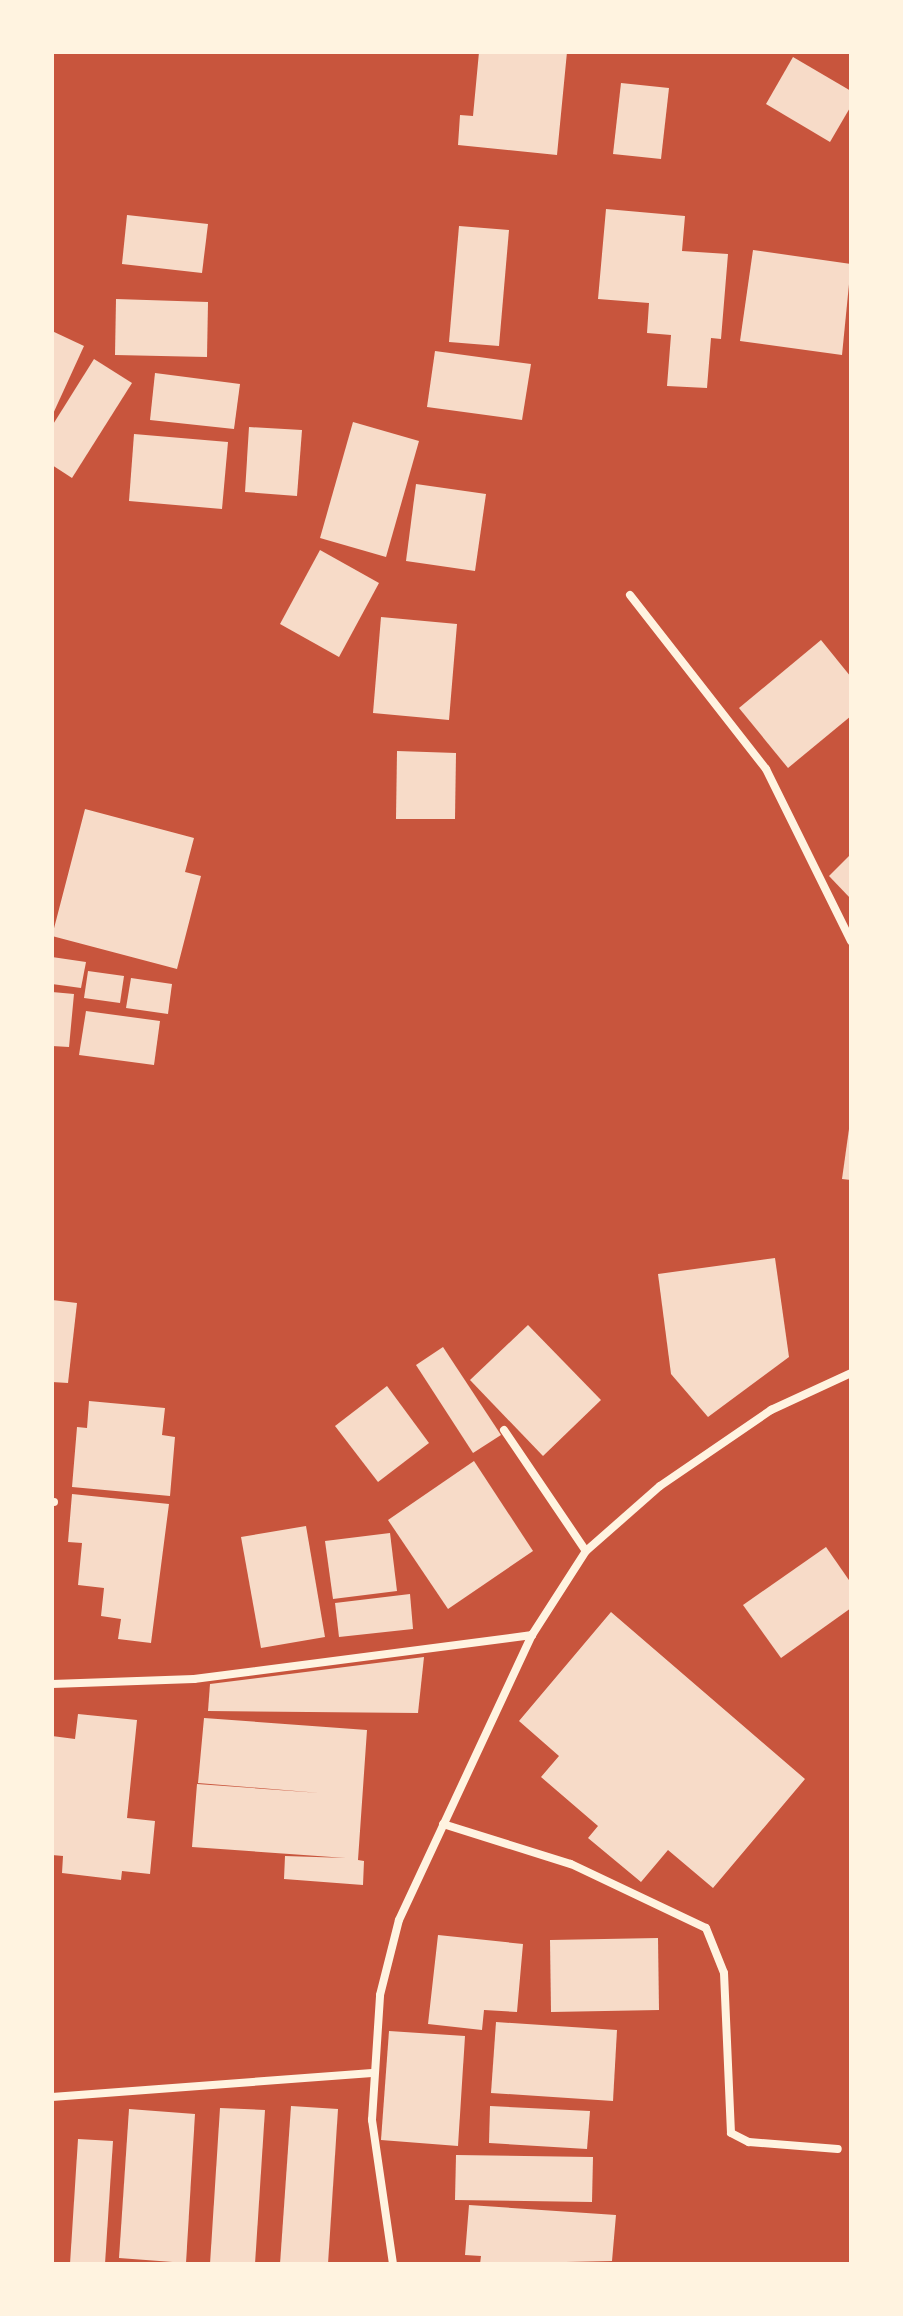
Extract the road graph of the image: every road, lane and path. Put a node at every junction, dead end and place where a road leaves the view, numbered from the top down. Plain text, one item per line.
1 (630, 595) dead end
2 (851, 941) edge
3 (851, 1373) edge
4 (504, 1430) dead end
5 (586, 1551) junction
6 (532, 1635) junction
7 (52, 1684) edge
8 (443, 1824) junction
9 (372, 2073) junction
10 (52, 2097) edge
11 (838, 2149) dead end
12 (393, 2264) edge

1 - 2 street
3 - 5 street
4 - 5 street
5 - 6 street
6 - 7 street
6 - 8 street
8 - 9 street
8 - 11 street
9 - 10 street
9 - 12 street

